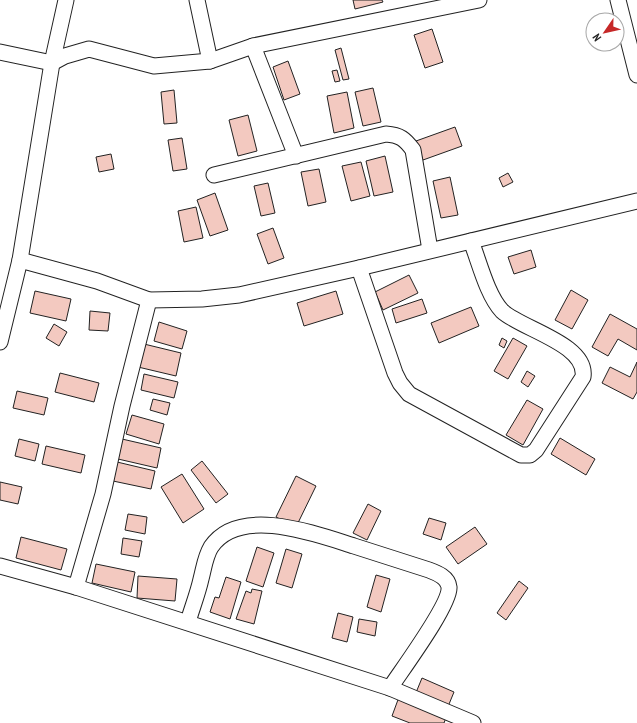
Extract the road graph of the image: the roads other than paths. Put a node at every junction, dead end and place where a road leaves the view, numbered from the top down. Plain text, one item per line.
1 (66, 0) edge
2 (197, 0) edge
3 (479, 0) edge
4 (618, 0) edge
5 (253, 46) junction
6 (0, 52) edge
7 (210, 61) junction
8 (52, 63) junction
9 (637, 75) edge
10 (296, 156) junction
11 (214, 175) dead end
12 (637, 201) edge
13 (471, 241) junction
14 (430, 250) junction
15 (20, 260) junction
16 (359, 268) junction
17 (150, 300) junction
18 (0, 342) edge
19 (0, 566) edge
20 (76, 587) junction
21 (188, 622) junction
22 (390, 688) junction
23 (473, 723) edge

1 - 8 street
2 - 7 street
3 - 5 street
4 - 9 street
5 - 7 street
5 - 10 street
6 - 8 street
7 - 8 street
8 - 15 street
10 - 11 street
10 - 14 street
12 - 13 street
13 - 14 street
13 - 16 street
14 - 16 street
15 - 17 street
15 - 18 street
16 - 17 street
17 - 20 street
19 - 20 street
20 - 21 street
21 - 22 street
21 - 22 street
22 - 23 street

